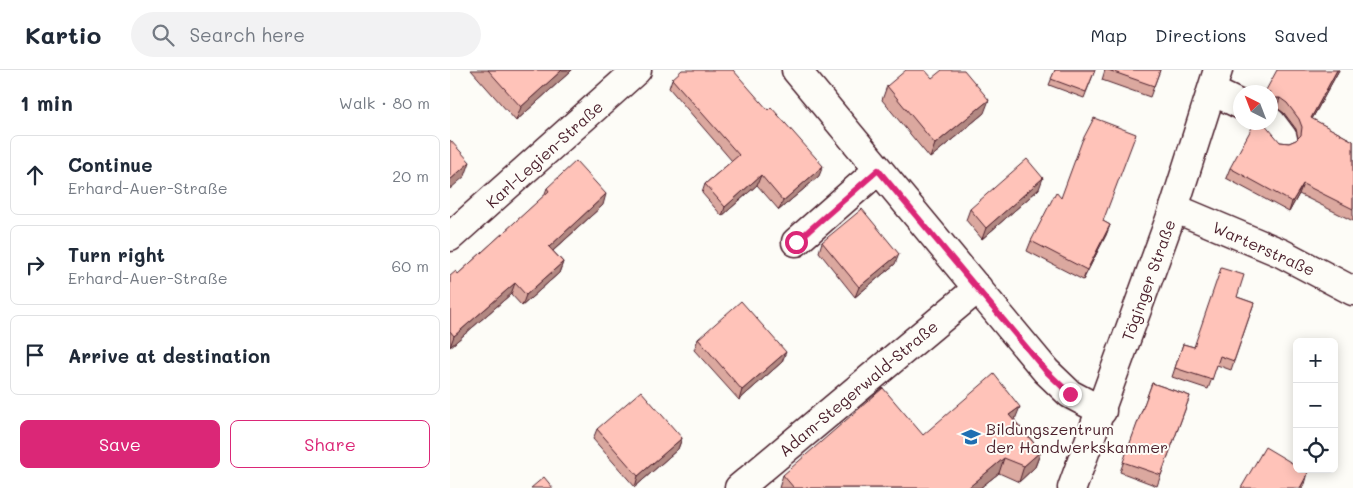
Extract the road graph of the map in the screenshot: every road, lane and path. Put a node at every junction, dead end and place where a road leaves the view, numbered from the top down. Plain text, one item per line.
1 (637, 70) edge
2 (796, 70) edge
3 (1215, 81) edge
4 (1233, 98) edge
5 (878, 170) junction
6 (1174, 208) junction
7 (450, 237) edge
8 (796, 242) dead end
9 (978, 288) junction
10 (1353, 291) edge
11 (1102, 412) junction
12 (1079, 486) edge
13 (739, 488) edge

1 - 7 street, Karl-Legien-Straße
2 - 5 street
3 - 4 street
3 - 6 street, Töginger Straße
5 - 8 street
5 - 9 street
6 - 10 street, Warterstraße
6 - 11 street, Töginger Straße
9 - 11 street
9 - 13 street, Adam-Stegerwald-Straße
11 - 12 street, Töginger Straße

